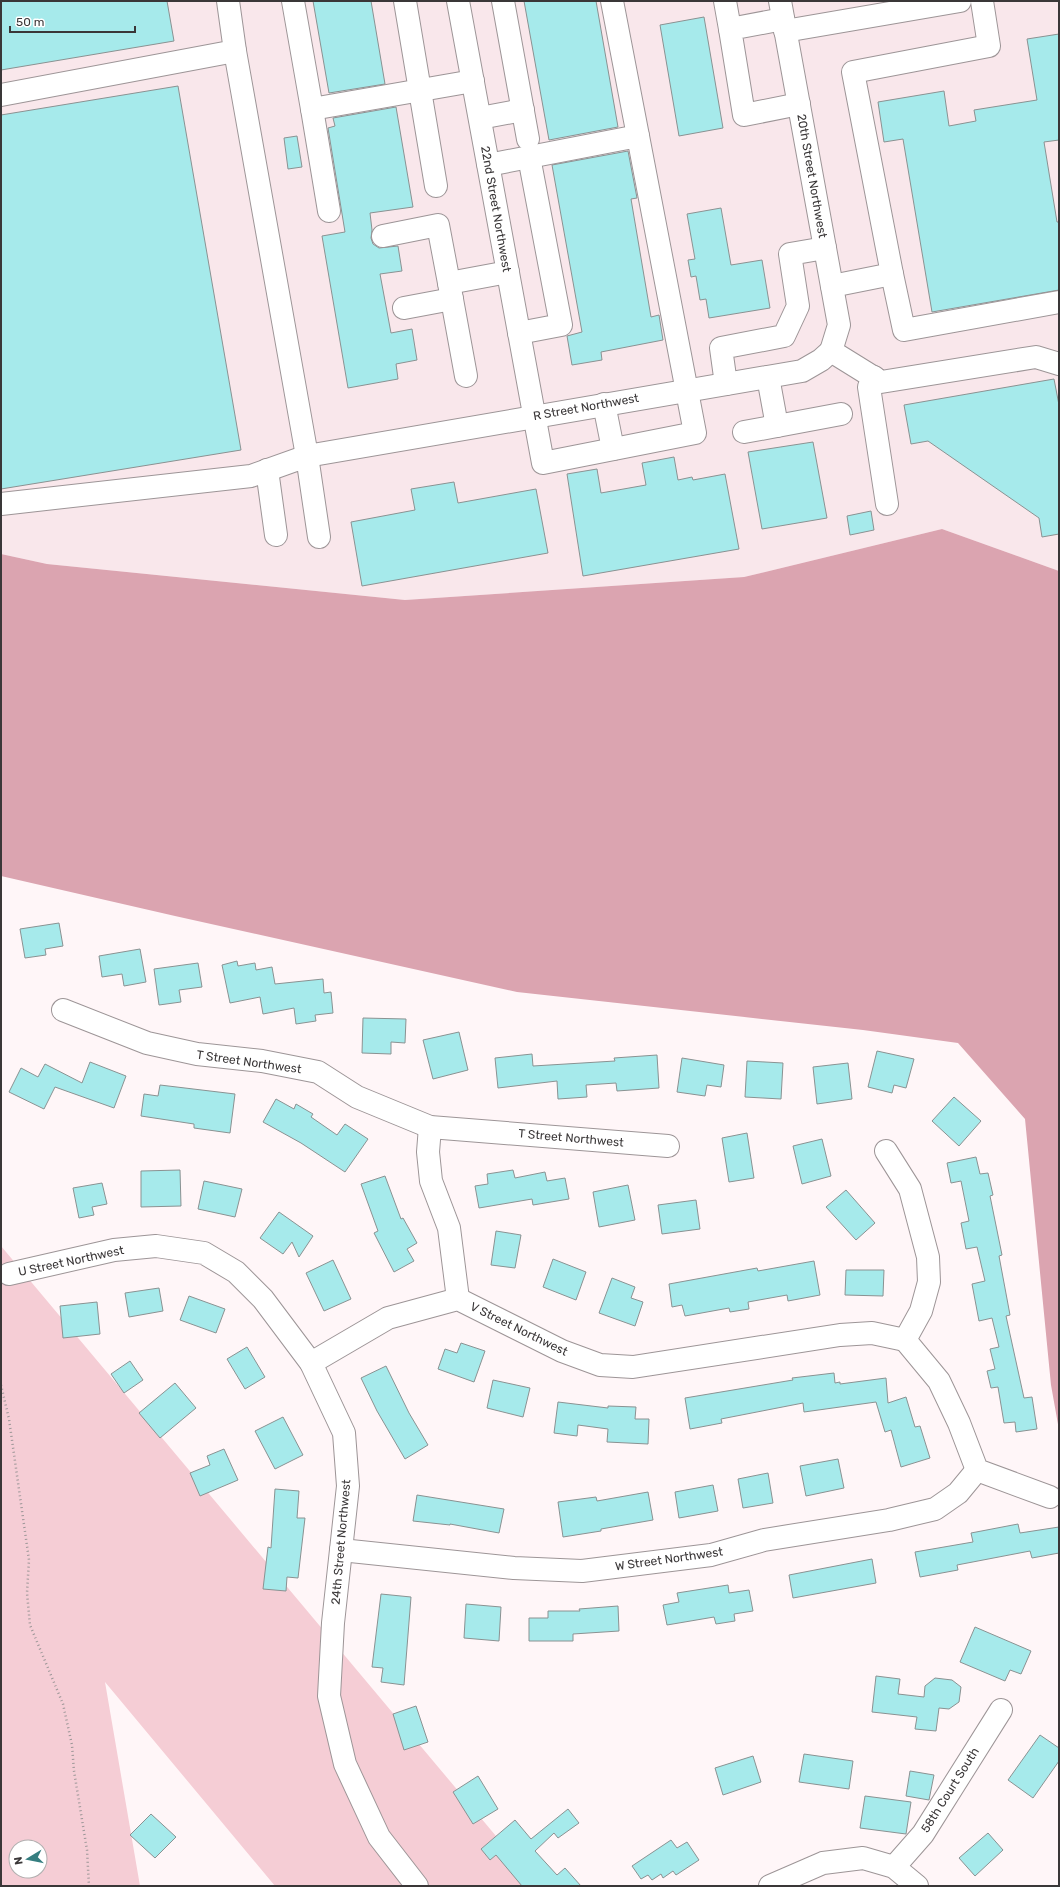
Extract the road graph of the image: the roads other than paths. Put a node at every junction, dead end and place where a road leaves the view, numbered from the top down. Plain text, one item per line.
1 (228, 1) edge
2 (293, 1) edge
3 (405, 1) edge
4 (458, 1) edge
5 (503, 1) edge
6 (612, 1) edge
7 (724, 1) edge
8 (958, 1) edge
9 (982, 1) edge
10 (922, 4) edge
11 (783, 17) edge
12 (730, 29) junction
13 (235, 51) junction
14 (473, 81) junction
15 (420, 90) junction
16 (1, 95) edge
17 (799, 104) junction
18 (312, 109) junction
19 (523, 110) junction
20 (480, 118) junction
21 (638, 136) junction
22 (529, 148) junction
23 (488, 165) junction
24 (436, 186) dead end
25 (329, 212) dead end
26 (383, 236) dead end
27 (825, 248) junction
28 (508, 272) junction
29 (892, 274) junction
30 (832, 286) junction
31 (450, 291) junction
32 (1059, 302) edge
33 (404, 308) dead end
34 (519, 333) junction
35 (832, 351) junction
36 (1059, 364) edge
37 (466, 376) dead end
38 (768, 377) junction
39 (874, 377) junction
40 (726, 384) junction
41 (686, 390) junction
42 (604, 404) junction
43 (841, 414) dead end
44 (534, 416) junction
45 (777, 426) junction
46 (744, 432) dead end
47 (613, 449) junction
48 (306, 456) junction
49 (267, 470) junction
50 (1, 504) edge
51 (887, 504) dead end
52 (276, 535) dead end
53 (319, 537) dead end
54 (64, 1010) dead end
55 (430, 1127) junction
56 (668, 1146) dead end
57 (886, 1150) dead end
58 (156, 1246) joint
59 (9, 1274) dead end
60 (458, 1299) junction
61 (905, 1340) junction
62 (311, 1363) junction
63 (977, 1470) junction
64 (1050, 1497) dead end
65 (342, 1550) junction
66 (1001, 1710) dead end
67 (894, 1867) junction
68 (417, 1886) edge
69 (770, 1886) edge
70 (917, 1886) edge

1 - 13 street
2 - 18 street
3 - 15 street
4 - 14 street, 22nd Street Northwest
5 - 19 street
6 - 21 street
7 - 12 street
8 - 10 street
9 - 29 street
10 - 11 street
11 - 12 street
11 - 17 street, 20th Street Northwest
12 - 17 street
13 - 16 street
13 - 48 street
14 - 15 street
14 - 20 street, 22nd Street Northwest
15 - 18 street
15 - 24 street
17 - 27 street, 20th Street Northwest
18 - 25 street
19 - 20 street
19 - 22 street
20 - 23 street, 22nd Street Northwest
21 - 22 street
21 - 41 street
22 - 23 street
22 - 34 street
23 - 28 street, 22nd Street Northwest
26 - 31 street
27 - 30 street, 20th Street Northwest
27 - 40 street
28 - 31 street
28 - 34 street, 22nd Street Northwest
29 - 30 street
29 - 32 street
30 - 35 street, 20th Street Northwest
31 - 33 street
31 - 37 street
34 - 44 street, 22nd Street Northwest
35 - 38 street, R Street Northwest
35 - 39 street
36 - 39 street
38 - 40 street, R Street Northwest
38 - 45 street
39 - 51 street
40 - 41 street, R Street Northwest
41 - 42 street, R Street Northwest
41 - 47 street
42 - 44 street, R Street Northwest
42 - 47 street
43 - 45 street
44 - 47 street, 22nd Street Northwest
44 - 48 street, R Street Northwest
45 - 46 street
48 - 49 street, R Street Northwest
48 - 53 street
49 - 50 street, R Street Northwest
49 - 52 street
54 - 55 street, T Street Northwest
55 - 56 street, T Street Northwest
55 - 60 street
57 - 61 street
58 - 59 street, U Street Northwest
58 - 62 street, 24th Street Northwest
60 - 61 street, V Street Northwest
60 - 62 street, V Street Northwest
61 - 63 street
62 - 65 street, 24th Street Northwest
63 - 64 street
63 - 65 street, W Street Northwest
65 - 68 street, 24th Street Northwest
66 - 67 street, 58th Court South
67 - 69 street
67 - 70 street

